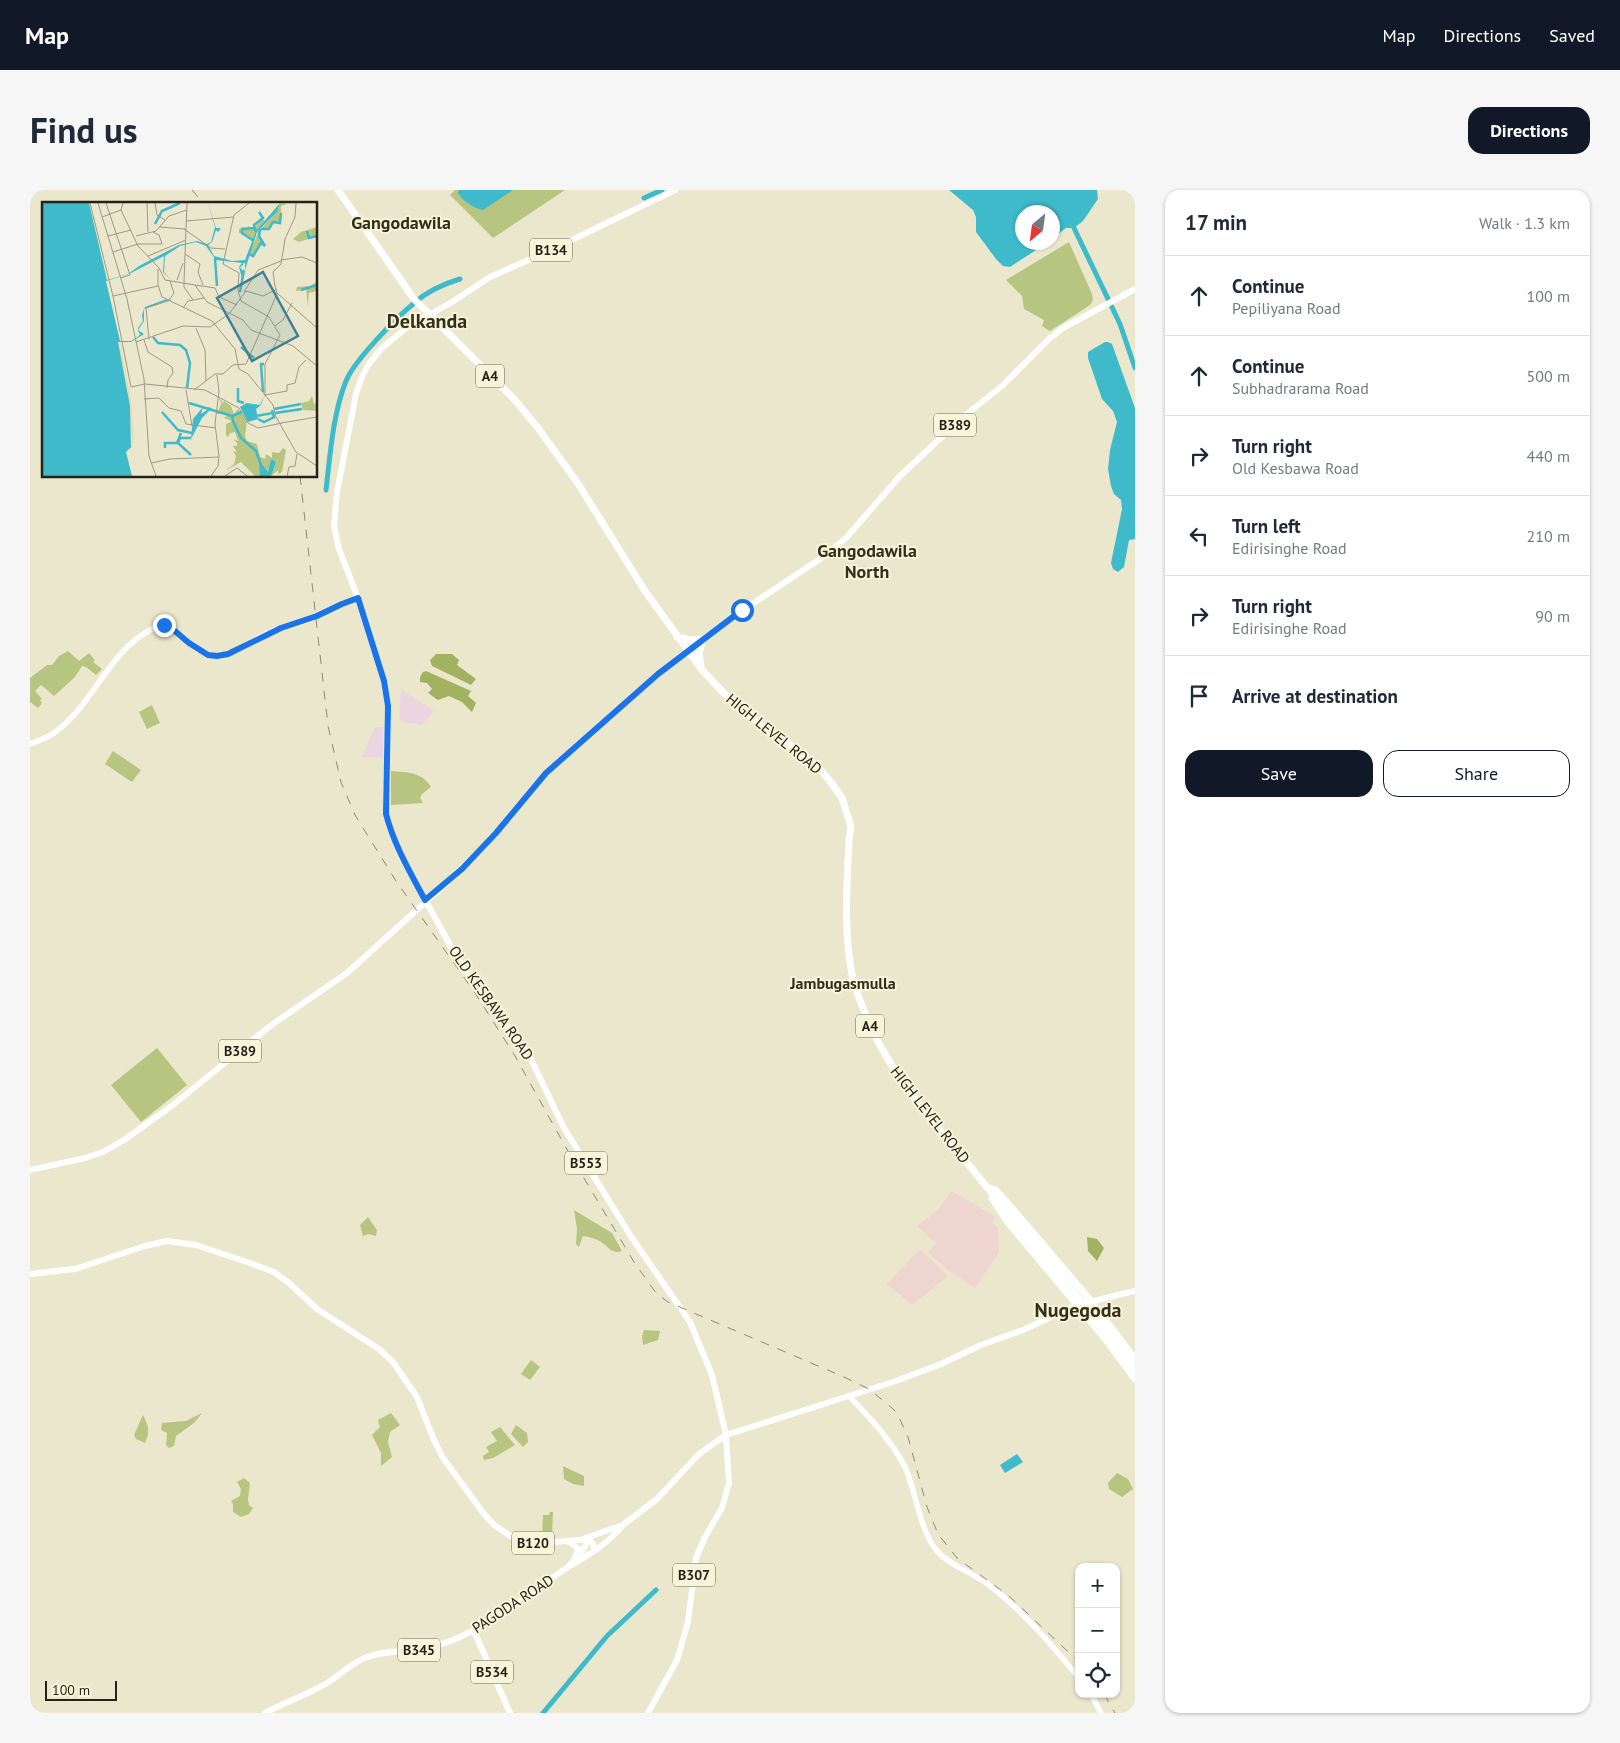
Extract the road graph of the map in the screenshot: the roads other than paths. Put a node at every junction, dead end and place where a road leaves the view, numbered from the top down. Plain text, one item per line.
1 (338, 190) edge
2 (675, 190) edge
3 (1135, 289) edge
4 (430, 313) junction
5 (358, 598) junction
6 (677, 636) junction
7 (702, 639) junction
8 (687, 651) junction
9 (702, 670) junction
10 (30, 744) edge
11 (425, 900) junction
12 (32, 1170) edge
13 (988, 1188) junction
14 (30, 1270) edge
15 (45, 1272) junction
16 (30, 1274) edge
17 (1072, 1279) junction
18 (1062, 1288) junction
19 (1135, 1291) edge
20 (1093, 1300) junction
21 (1077, 1305) junction
22 (1112, 1328) junction
23 (1102, 1336) junction
24 (1135, 1359) edge
25 (1135, 1370) edge
26 (1135, 1379) edge
27 (849, 1396) junction
28 (726, 1435) junction
29 (623, 1525) junction
30 (588, 1538) junction
31 (568, 1542) junction
32 (594, 1550) junction
33 (574, 1559) junction
34 (566, 1568) junction
35 (474, 1631) junction
36 (1075, 1673) edge
37 (1093, 1698) edge
38 (265, 1713) edge
39 (510, 1713) edge
40 (648, 1713) edge
41 (1101, 1713) edge

1 - 4 highway, HIGH LEVEL ROAD / A4
2 - 4 main road, OLD KESBAWA ROAD / B134
3 - 7 main road, B389
4 - 5 main road, OLD KESBAWA ROAD / B134
4 - 6 highway, HIGH LEVEL ROAD / A4
5 - 10 main road
5 - 11 main road, OLD KESBAWA ROAD / B134
6 - 7 highway
6 - 8 highway, HIGH LEVEL ROAD / A4
7 - 8 main road, B389
7 - 9 highway
8 - 9 highway, HIGH LEVEL ROAD / A4
8 - 11 main road, B389
9 - 13 highway, HIGH LEVEL ROAD / A4
11 - 12 main road, B389
11 - 28 main road, OLD KESBAWA ROAD / B553
13 - 17 highway, A4
13 - 18 highway, A4
13 - 25 highway, HIGH LEVEL ROAD / A4
14 - 15 main road, B120
15 - 16 main road, B120
15 - 31 main road, B120
17 - 18 highway
17 - 20 highway, A4
18 - 21 highway, A4
19 - 20 main road, B120
20 - 21 main road, B120
20 - 22 highway, A4
21 - 23 highway, A4
21 - 27 main road, B120
22 - 23 highway
22 - 24 highway, A4
23 - 26 highway, A4
27 - 28 main road, B120
27 - 36 main road
28 - 29 main road, B120
28 - 40 main road, B307
29 - 30 main road, B120
29 - 32 main road, PAGODA ROAD / B345
30 - 31 main road, B120
30 - 32 main road
30 - 33 main road, PAGODA ROAD / B345
31 - 33 main road
32 - 34 main road, PAGODA ROAD / B345
33 - 34 main road, PAGODA ROAD / B345
34 - 35 main road, PAGODA ROAD / B345
35 - 38 main road, PAGODA ROAD / B345
35 - 39 main road, B534
37 - 41 main road

